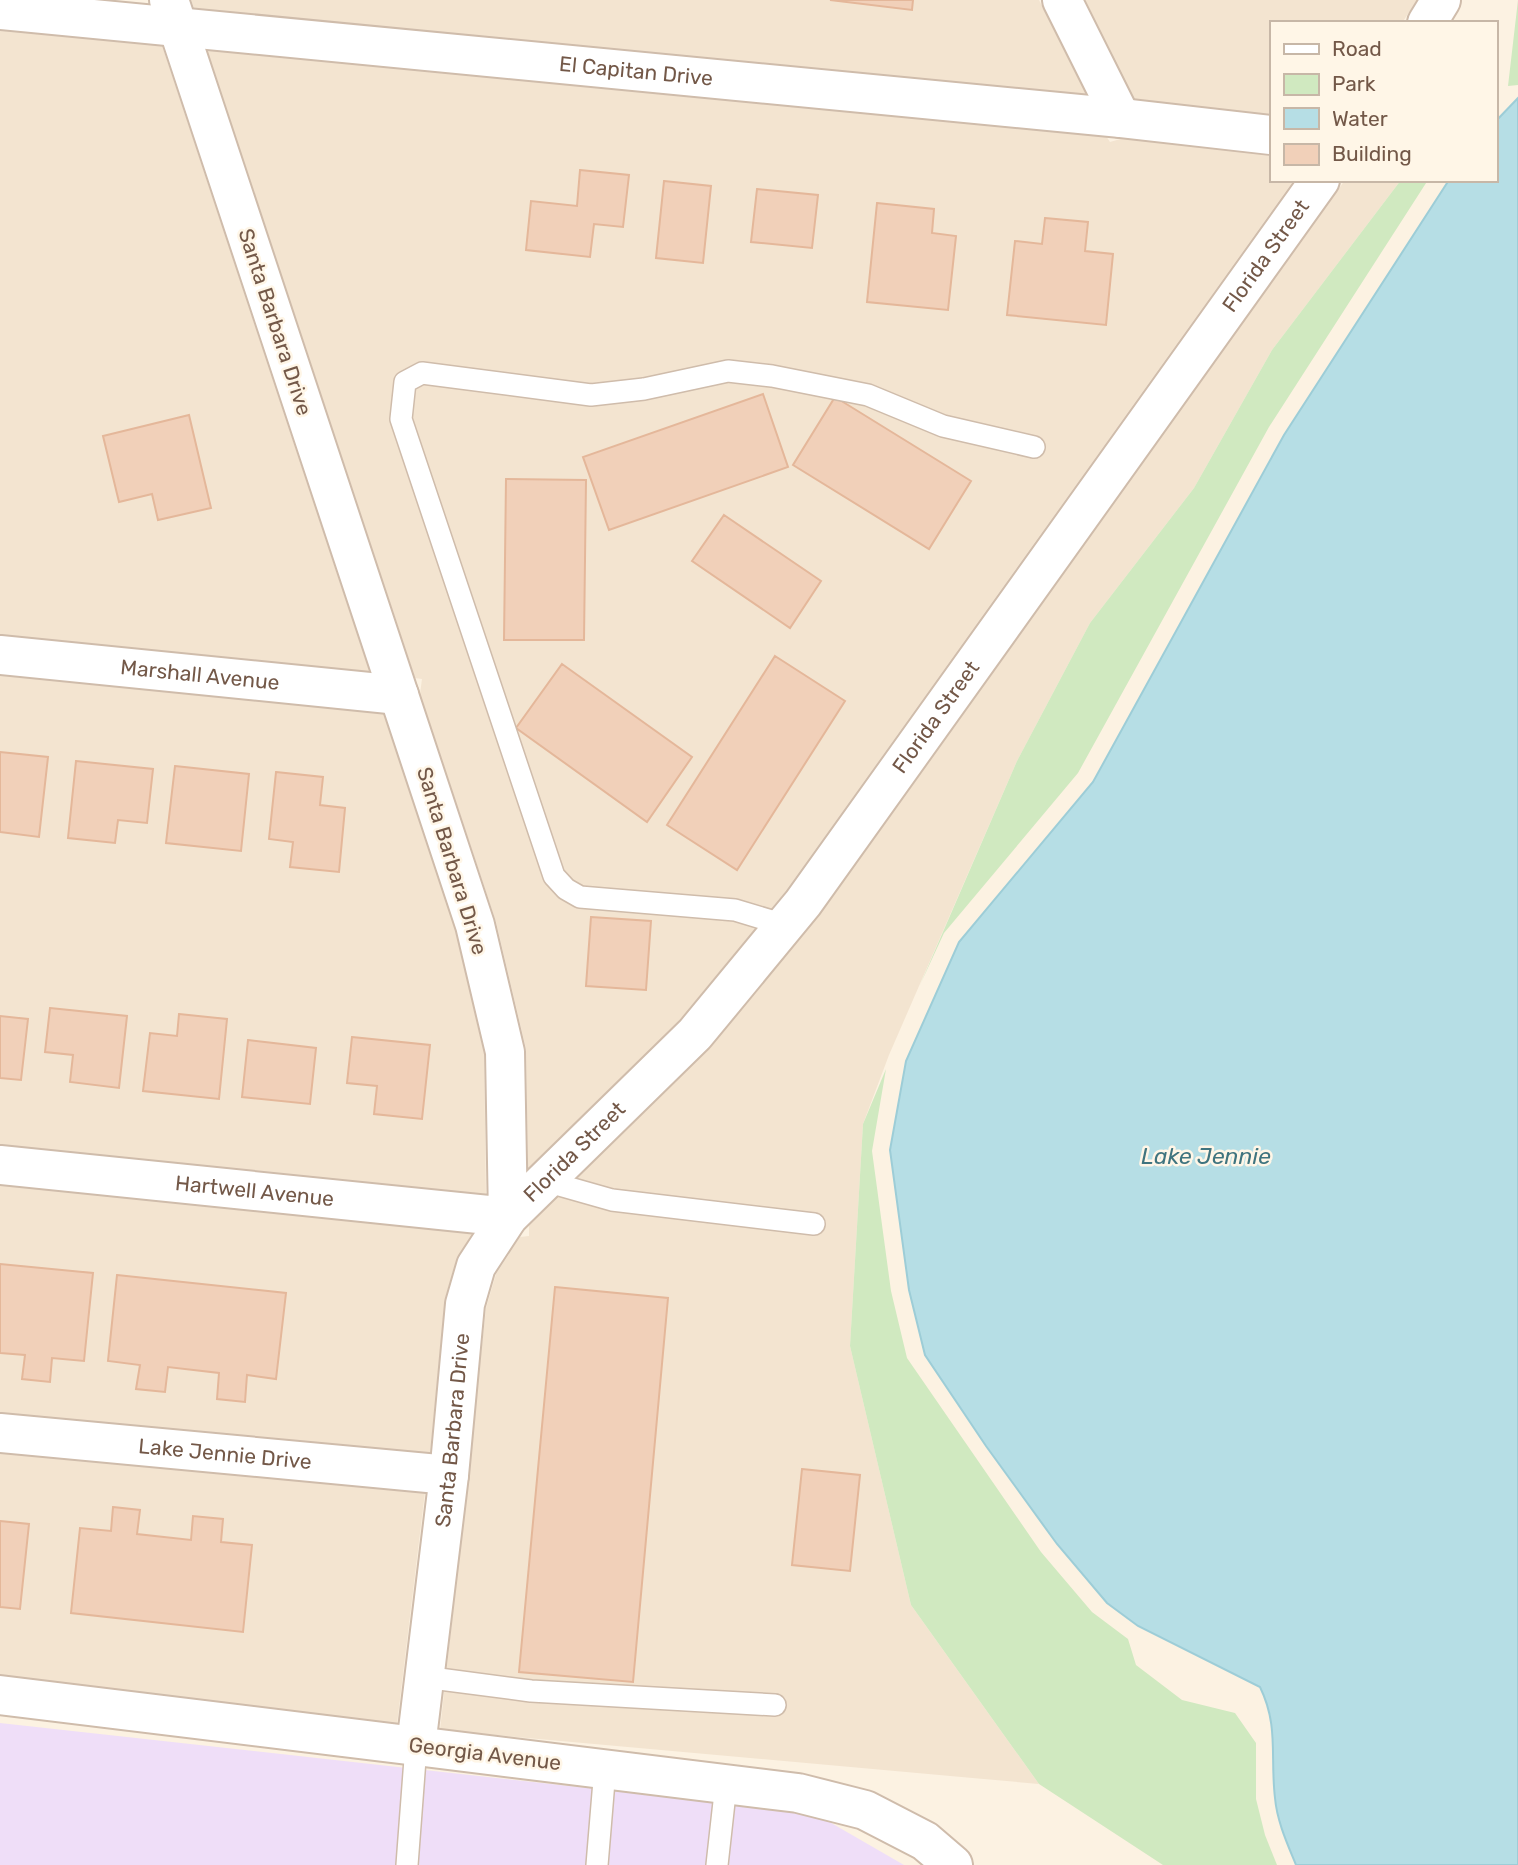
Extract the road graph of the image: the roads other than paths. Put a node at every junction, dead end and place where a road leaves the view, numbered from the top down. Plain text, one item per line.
1 (1062, 0) edge
2 (1441, 0) edge
3 (0, 10) edge
4 (173, 14) edge
5 (1428, 21) edge
6 (1121, 118) junction
7 (1270, 135) edge
8 (1319, 182) edge
9 (1034, 447) dead end
10 (0, 655) edge
11 (399, 695) junction
12 (785, 925) junction
13 (0, 1165) edge
14 (545, 1181) junction
15 (508, 1217) junction
16 (814, 1224) dead end
17 (0, 1433) edge
18 (449, 1475) junction
19 (425, 1677) junction
20 (0, 1695) edge
21 (775, 1706) dead end
22 (416, 1746) junction
23 (605, 1769) junction
24 (726, 1784) junction
25 (407, 1865) edge
26 (597, 1865) edge
27 (717, 1865) edge
28 (953, 1865) edge

1 - 6 street
2 - 5 street
3 - 4 street, El Capitan Drive
4 - 6 street, El Capitan Drive
4 - 11 street, Santa Barbara Drive
6 - 7 street, El Capitan Drive
8 - 12 street, Florida Street
9 - 12 lane
10 - 11 street, Marshall Avenue
11 - 15 street, Santa Barbara Drive
12 - 14 street, Florida Street
13 - 15 street, Hartwell Avenue
14 - 15 street, Florida Street
14 - 16 lane
15 - 18 street, Santa Barbara Drive
17 - 18 street, Lake Jennie Drive
18 - 19 street, Santa Barbara Drive
19 - 21 lane
19 - 22 street, Santa Barbara Drive
20 - 22 street, Georgia Avenue
22 - 23 street, Georgia Avenue
22 - 25 lane
23 - 24 street, Georgia Avenue
23 - 26 lane
24 - 27 lane
24 - 28 street, Georgia Avenue

